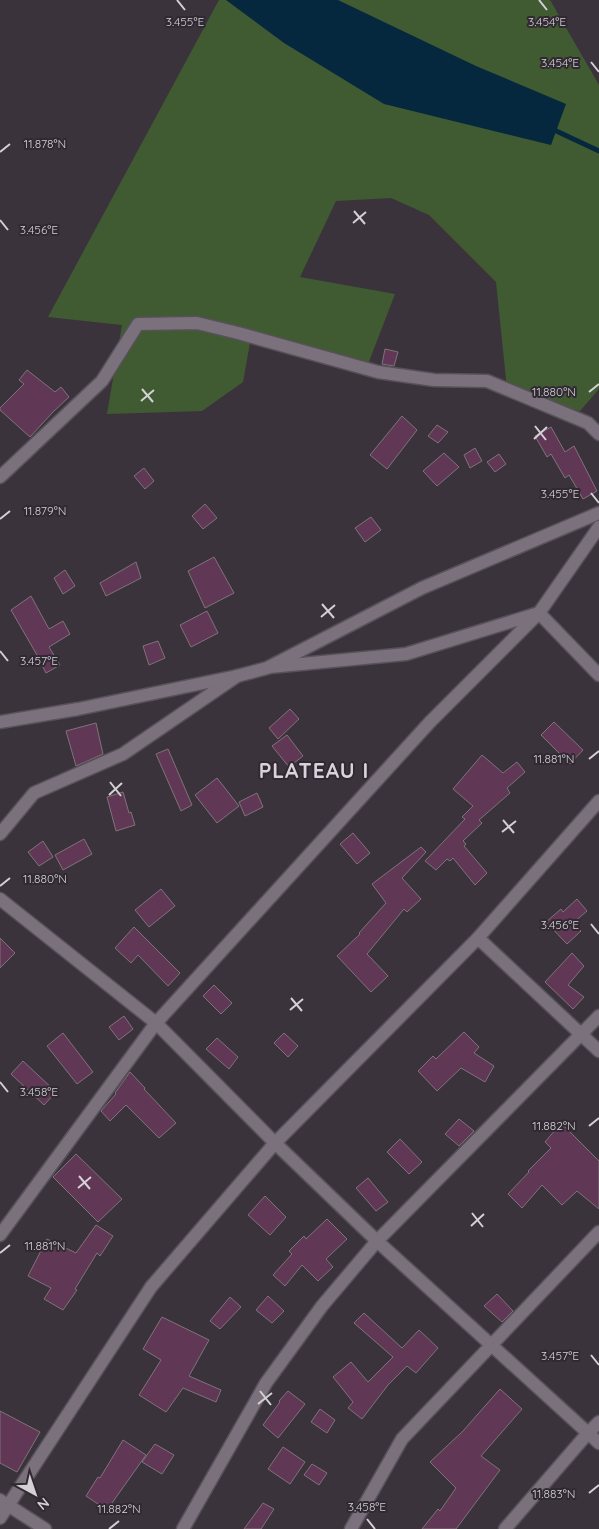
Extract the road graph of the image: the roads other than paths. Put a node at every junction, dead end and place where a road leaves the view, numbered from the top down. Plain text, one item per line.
1 (599, 434) edge
2 (0, 477) edge
3 (599, 513) edge
4 (599, 527) edge
5 (539, 613) junction
6 (267, 668) junction
7 (599, 675) edge
8 (237, 676) junction
9 (0, 722) edge
10 (599, 802) edge
11 (0, 834) edge
12 (2, 905) edge
13 (478, 938) junction
14 (599, 1016) edge
15 (156, 1023) junction
16 (581, 1035) junction
17 (599, 1051) edge
18 (275, 1143) junction
19 (599, 1232) edge
20 (0, 1235) edge
21 (376, 1241) junction
22 (491, 1345) junction
23 (599, 1422) edge
24 (588, 1433) junction
25 (599, 1443) edge
26 (4, 1502) edge
27 (0, 1518) edge
28 (45, 1529) edge
29 (183, 1529) edge
30 (351, 1529) edge
31 (505, 1529) edge

1 - 2 street
3 - 6 street
4 - 5 street
5 - 6 street
5 - 7 street
5 - 15 street
6 - 8 street
8 - 9 street
8 - 11 street
10 - 13 street
12 - 15 street
13 - 16 street
13 - 18 street
14 - 16 street
15 - 18 street
15 - 20 street
16 - 17 street
16 - 21 street
18 - 21 street
18 - 26 street
19 - 22 street
21 - 22 street
21 - 29 street
22 - 24 street
22 - 30 street
23 - 24 street
24 - 25 street
24 - 31 street
26 - 27 street
26 - 28 street

